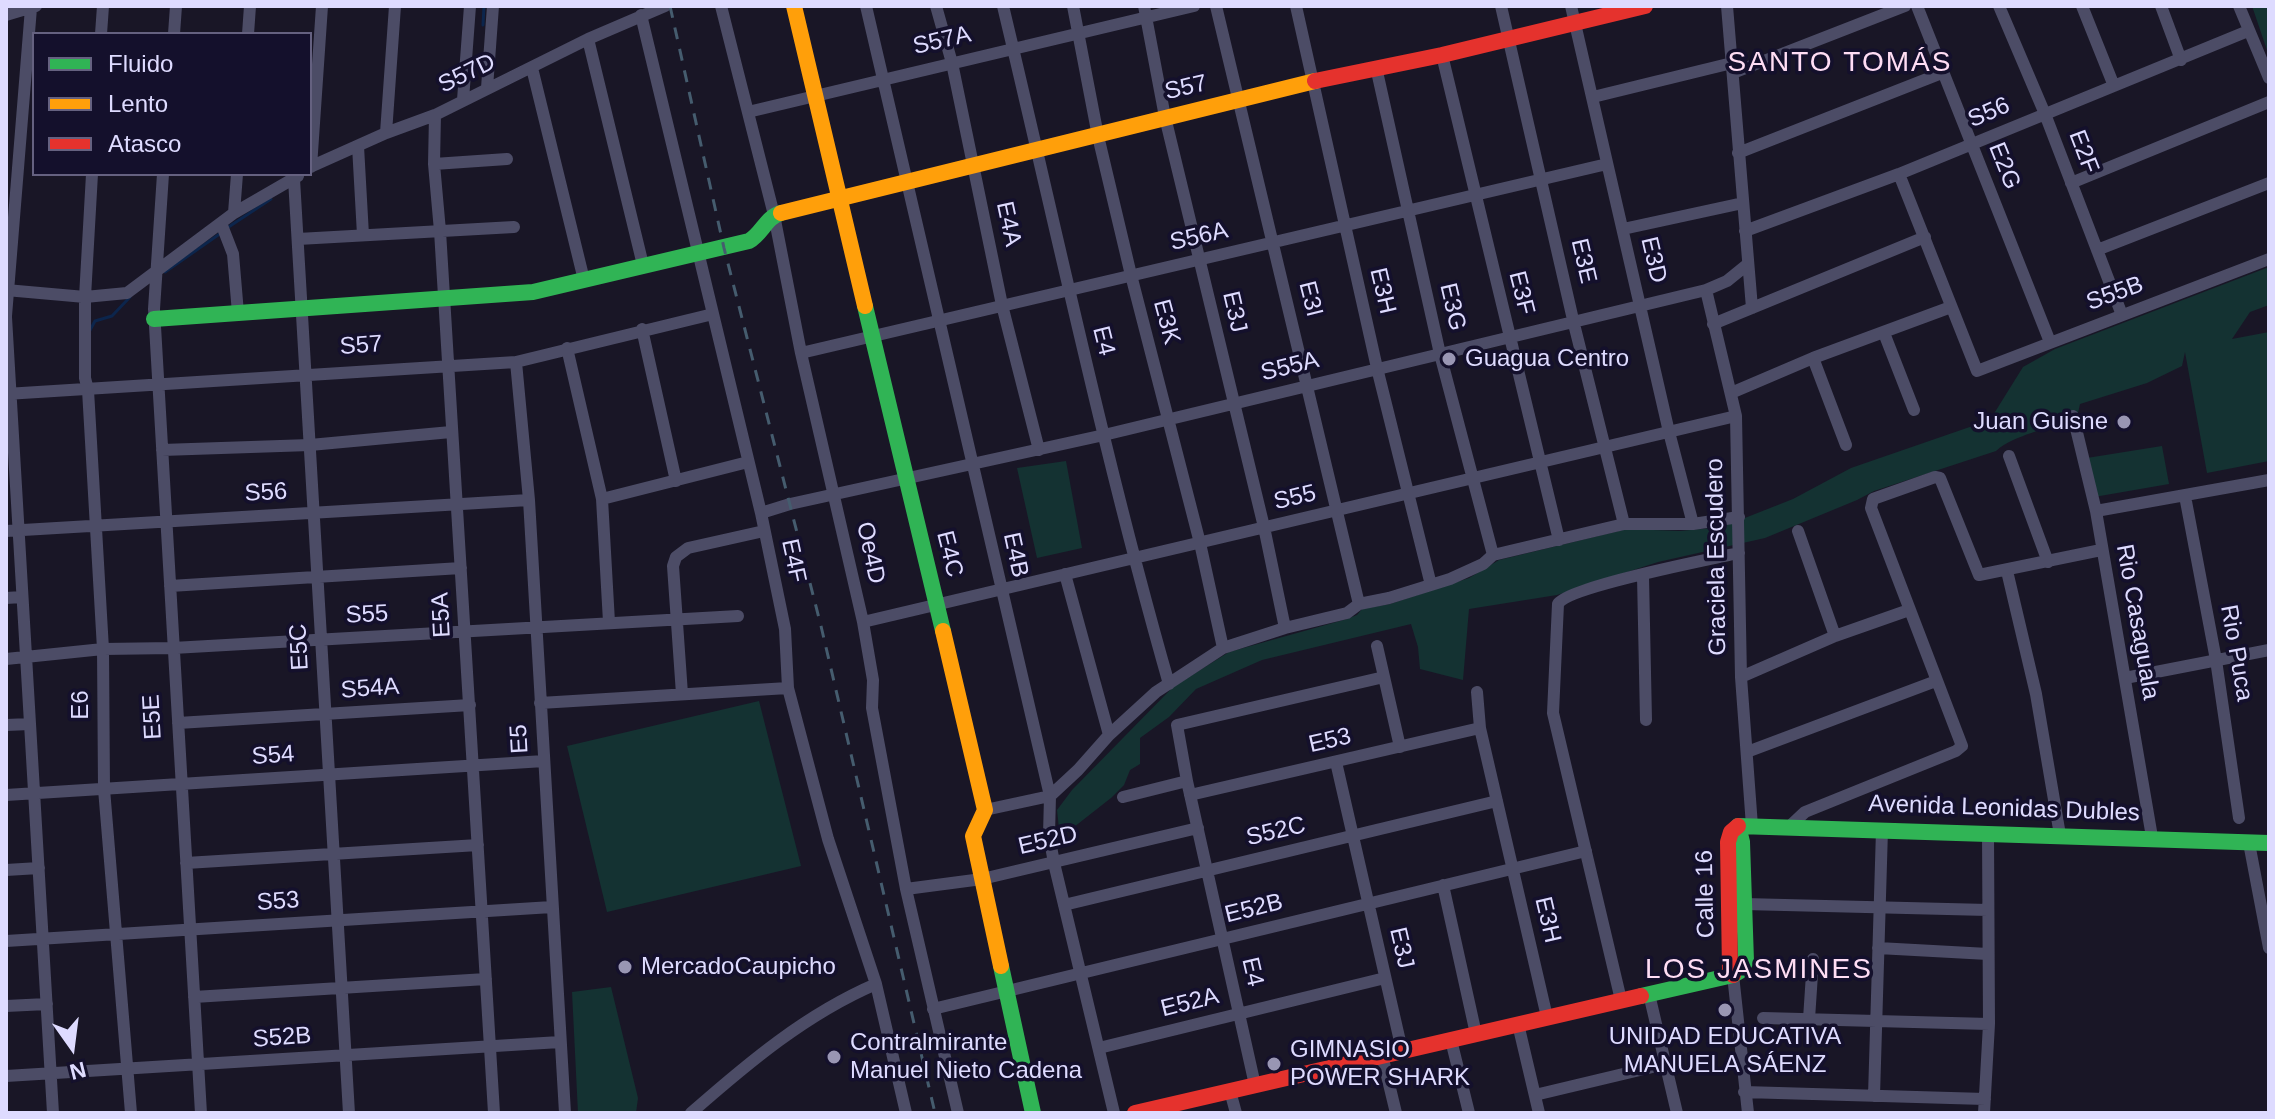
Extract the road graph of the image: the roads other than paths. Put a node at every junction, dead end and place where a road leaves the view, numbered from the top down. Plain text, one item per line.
1 (103, 6) edge
2 (176, 6) edge
3 (250, 6) edge
4 (322, 6) edge
5 (395, 6) edge
6 (470, 6) edge
7 (493, 6) edge
8 (665, 6) edge
9 (721, 6) edge
10 (794, 6) edge
11 (866, 6) edge
12 (936, 6) edge
13 (1003, 6) edge
14 (1073, 6) edge
15 (1194, 6) edge
16 (1216, 6) edge
17 (1296, 6) edge
18 (1501, 6) edge
19 (1571, 6) edge
20 (1641, 6) edge
21 (1727, 6) edge
22 (1905, 6) edge
23 (1917, 6) edge
24 (1999, 6) edge
25 (2082, 6) edge
26 (2161, 6) edge
27 (2239, 6) edge
28 (22, 9) edge
29 (643, 12) edge
30 (1145, 12) edge
31 (1575, 23) junction
32 (2248, 31) junction
33 (101, 32) edge
34 (174, 32) edge
35 (248, 32) edge
36 (1080, 33) junction
37 (588, 39) junction
38 (1509, 40) junction
39 (1013, 49) junction
40 (1442, 55) junction
41 (2181, 60) junction
42 (952, 63) junction
43 (1376, 67) junction
44 (532, 68) junction
45 (1732, 68) junction
46 (1942, 73) junction
47 (2269, 78) edge
48 (884, 79) junction
49 (1313, 82) junction
50 (2114, 86) junction
51 (487, 88) junction
52 (817, 95) junction
53 (1593, 97) junction
54 (463, 100) junction
55 (1240, 101) junction
56 (2269, 102) edge
57 (748, 112) junction
58 (2045, 114) junction
59 (435, 115) junction
60 (1165, 117) junction
61 (386, 133) junction
62 (1098, 136) junction
63 (312, 140) edge
64 (1972, 144) junction
65 (358, 146) junction
66 (1036, 152) junction
67 (1738, 153) junction
68 (507, 159) dead end
69 (434, 164) junction
70 (1607, 164) junction
71 (312, 166) edge
72 (973, 166) junction
73 (1899, 174) junction
74 (92, 176) edge
75 (163, 176) edge
76 (237, 176) edge
77 (297, 176) edge
78 (1542, 180) junction
79 (907, 181) junction
80 (2071, 183) junction
81 (2269, 183) edge
82 (1475, 195) junction
83 (838, 197) junction
84 (1743, 203) junction
85 (1407, 211) junction
86 (234, 213) junction
87 (774, 215) junction
88 (221, 223) junction
89 (1344, 225) junction
90 (514, 227) dead end
91 (1623, 229) junction
92 (440, 231) junction
93 (1745, 231) junction
94 (363, 235) junction
95 (1925, 237) junction
96 (298, 239) junction
97 (1273, 242) junction
98 (2097, 250) junction
99 (698, 254) junction
100 (1199, 259) junction
101 (2269, 259) edge
102 (1748, 264) junction
103 (643, 265) junction
104 (156, 271) junction
105 (1131, 275) junction
106 (584, 280) junction
107 (135, 287) junction
108 (8, 290) edge
109 (1067, 290) junction
110 (1706, 290) junction
111 (85, 297) junction
112 (443, 299) junction
113 (1002, 305) junction
114 (1640, 306) junction
115 (1951, 307) junction
116 (302, 308) junction
117 (1752, 308) junction
118 (238, 313) junction
119 (154, 314) junction
120 (713, 314) junction
121 (2122, 315) junction
122 (6, 316) edge
123 (939, 320) junction
124 (1574, 324) junction
125 (1713, 324) junction
126 (642, 329) junction
127 (1884, 333) junction
128 (871, 336) junction
129 (1509, 338) junction
130 (2050, 342) junction
131 (567, 348) junction
132 (801, 353) junction
133 (1440, 354) junction
134 (1813, 358) junction
135 (516, 362) junction
136 (448, 364) junction
137 (1377, 368) junction
138 (306, 374) junction
139 (158, 384) junction
140 (1308, 385) junction
141 (88, 390) junction
142 (1731, 393) junction
143 (8, 394) edge
144 (1232, 404) junction
145 (1914, 410) dead end
146 (1736, 416) junction
147 (2073, 416) dead end
148 (1169, 418) junction
149 (451, 432) junction
150 (1669, 432) junction
151 (1104, 435) junction
152 (310, 445) junction
153 (1846, 445) dead end
154 (1605, 447) junction
155 (162, 450) junction
156 (1039, 450) junction
157 (2009, 456) dead end
158 (748, 462) junction
159 (1540, 462) junction
160 (10, 464) edge
161 (973, 465) junction
162 (1471, 478) junction
163 (908, 480) junction
164 (2269, 480) edge
165 (676, 481) junction
166 (1407, 493) junction
167 (835, 495) junction
168 (2185, 496) junction
169 (602, 499) junction
170 (529, 500) junction
171 (458, 503) junction
172 (1337, 511) junction
173 (2096, 511) junction
174 (314, 512) junction
175 (761, 513) junction
176 (1739, 517) junction
177 (166, 520) junction
178 (1624, 524) junction
179 (1693, 524) junction
180 (97, 525) junction
181 (1264, 527) junction
182 (12, 530) edge
183 (764, 531) junction
184 (1798, 531) dead end
185 (1559, 540) junction
186 (1200, 543) junction
187 (2101, 550) junction
188 (1739, 553) junction
189 (1493, 555) junction
190 (1133, 558) junction
191 (2048, 562) junction
192 (461, 568) junction
193 (2007, 571) junction
194 (1065, 574) junction
195 (1643, 576) junction
196 (318, 577) junction
197 (1431, 585) junction
198 (170, 586) junction
199 (1000, 589) junction
200 (22, 597) junction
201 (6, 598) edge
202 (936, 604) junction
203 (1359, 604) junction
204 (1909, 610) junction
205 (738, 616) dead end
206 (676, 620) junction
207 (609, 622) junction
208 (863, 622) junction
209 (536, 626) junction
210 (1285, 628) junction
211 (465, 631) junction
212 (1835, 636) junction
213 (321, 639) junction
214 (1377, 646) dead end
215 (173, 648) junction
216 (1223, 648) junction
217 (103, 649) junction
218 (2269, 650) edge
219 (26, 658) junction
220 (6, 659) edge
221 (2216, 660) junction
222 (1384, 677) junction
223 (1741, 677) junction
224 (2125, 678) junction
225 (1936, 681) junction
226 (1169, 684) junction
227 (788, 688) junction
228 (1477, 692) dead end
229 (682, 694) junction
230 (540, 703) junction
231 (470, 705) junction
232 (326, 714) junction
233 (1646, 720) dead end
234 (178, 723) junction
235 (30, 724) junction
236 (6, 725) edge
237 (1480, 728) junction
238 (1109, 735) junction
239 (1400, 747) junction
240 (1747, 752) junction
241 (544, 761) junction
242 (1336, 762) junction
243 (473, 766) junction
244 (329, 775) junction
245 (181, 784) junction
246 (1188, 788) junction
247 (104, 789) junction
248 (34, 793) junction
249 (6, 795) edge
250 (1050, 796) junction
251 (1123, 797) dead end
252 (1497, 801) junction
253 (985, 810) junction
254 (2239, 818) dead end
255 (1745, 826) junction
256 (1789, 827) junction
257 (1198, 828) junction
258 (1882, 830) junction
259 (1988, 833) junction
260 (2060, 835) junction
261 (1353, 837) junction
262 (2152, 837) junction
263 (2249, 843) junction
264 (2269, 843) edge
265 (478, 845) junction
266 (1586, 851) junction
267 (334, 853) junction
268 (186, 863) junction
269 (1054, 863) junction
270 (39, 868) junction
271 (1513, 868) junction
272 (6, 870) edge
273 (1207, 871) junction
274 (982, 879) junction
275 (1443, 885) junction
276 (906, 889) junction
277 (1368, 903) junction
278 (1744, 904) junction
279 (1064, 905) junction
280 (552, 907) junction
281 (1880, 907) junction
282 (1988, 910) junction
283 (482, 911) junction
284 (338, 920) junction
285 (190, 929) junction
286 (117, 934) junction
287 (43, 938) junction
288 (1222, 939) junction
289 (6, 941) edge
290 (1878, 948) junction
291 (2269, 948) edge
292 (1988, 954) junction
293 (1813, 959) dead end
294 (1080, 973) junction
295 (1733, 975) junction
296 (1385, 978) junction
297 (486, 979) junction
298 (876, 984) junction
299 (342, 988) junction
300 (1007, 991) junction
301 (1649, 994) junction
302 (194, 997) junction
303 (1621, 1000) junction
304 (47, 1004) junction
305 (6, 1006) edge
306 (933, 1009) junction
307 (1239, 1013) junction
308 (1547, 1017) junction
309 (1763, 1018) dead end
310 (1809, 1019) junction
311 (1876, 1021) junction
312 (1518, 1024) junction
313 (1989, 1024) junction
314 (1476, 1034) junction
315 (1451, 1040) junction
316 (560, 1042) junction
317 (490, 1047) junction
318 (1099, 1048) junction
319 (1402, 1050) junction
320 (1382, 1055) junction
321 (346, 1056) junction
322 (1665, 1064) junction
323 (198, 1065) junction
324 (129, 1069) junction
325 (51, 1074) junction
326 (6, 1076) edge
327 (1255, 1085) junction
328 (1230, 1091) junction
329 (1744, 1092) junction
330 (1535, 1095) junction
331 (1874, 1096) junction
332 (1985, 1099) junction
333 (53, 1113) edge
334 (131, 1113) edge
335 (201, 1113) edge
336 (349, 1113) edge
337 (487, 1113) edge
338 (494, 1113) edge
339 (565, 1113) edge
340 (691, 1113) edge
341 (906, 1113) edge
342 (958, 1113) edge
343 (1033, 1113) edge
344 (1114, 1113) edge
345 (1135, 1113) edge
346 (1236, 1113) edge
347 (1396, 1113) edge
348 (1469, 1113) edge
349 (1539, 1113) edge
350 (1677, 1113) edge
351 (1748, 1113) edge
352 (1984, 1113) edge

1 - 33 street
2 - 34 street
3 - 35 street
4 - 63 street
5 - 61 street
6 - 54 street
7 - 51 street
8 - 29 street, S57D
9 - 57 street, Oe4D
10 - 52 street, E4C
11 - 48 street, E4B
12 - 42 street, E4A
13 - 39 street, E4
14 - 36 street, E3K
15 - 30 street, S57A
16 - 55 street, E3I
17 - 49 street, E3H
18 - 38 street, E3E
19 - 31 street, E3D
20 - 31 street, S57
21 - 45 street
22 - 45 street
23 - 46 street, E2G
24 - 58 street, E2F
25 - 50 street
26 - 41 street
27 - 32 street
28 - 108 street
29 - 37 street, S57D
29 - 99 street, E4F
30 - 36 street, S57A
30 - 60 street, E3J
31 - 38 street, S57
31 - 53 street, E3D
32 - 41 street, S56
32 - 47 street
36 - 39 street, S57A
36 - 62 street, E3K
37 - 44 street, S57D
37 - 103 street
38 - 40 street, S57
38 - 78 street, E3E
39 - 42 street, S57A
39 - 66 street, E4
40 - 43 street, S57
40 - 82 street, E3F
41 - 50 street, S56
42 - 48 street, S57A
42 - 72 street, E4A
43 - 49 street, S57
43 - 85 street, E3G
44 - 51 street, S57D
44 - 106 street
45 - 53 street
45 - 67 street
46 - 64 street, E2G
46 - 67 street
48 - 52 street, S57A
48 - 79 street, E4B
49 - 55 street, S57
49 - 89 street, E3H
50 - 58 street, S56
51 - 54 street, S57D
52 - 57 street, S57A
52 - 83 street, E4C
53 - 70 street, E3D
54 - 59 street, S57D
55 - 60 street, S57
55 - 97 street, E3I
56 - 80 street
57 - 87 street, Oe4D
58 - 64 street, S56
58 - 80 street, E2F
59 - 61 street, S57D
59 - 69 street, E5A
60 - 62 street, S57
60 - 100 street, E3J
61 - 65 street, S57D
62 - 66 street, S57
62 - 105 street, E3K
64 - 73 street, S56
64 - 130 street, E2G
65 - 71 street, S57D
65 - 94 street
66 - 72 street, S57
66 - 109 street, E4
67 - 84 street
68 - 69 street
69 - 92 street, E5A
70 - 78 street, S56A
70 - 91 street, E3D
72 - 79 street, S57
72 - 113 street, E4A
73 - 93 street, S56
73 - 95 street
74 - 111 street
75 - 104 street, E5E
76 - 86 street
77 - 86 street
77 - 96 street, E5C
78 - 82 street, S56A
78 - 124 street, E3E
79 - 83 street, S57
79 - 123 street, E4B
80 - 98 street, E2F
81 - 98 street
82 - 85 street, S56A
82 - 129 street, E3F
83 - 87 street, S57
83 - 128 street, E4C
84 - 91 street
84 - 93 street
85 - 89 street, S56A
85 - 133 street, E3G
86 - 88 street
87 - 99 street
87 - 132 street, Oe4D
88 - 104 street
88 - 118 street
89 - 97 street, S56A
89 - 137 street, E3H
90 - 92 street
91 - 114 street, E3D
92 - 94 street
92 - 112 street, E5A
93 - 102 street
94 - 96 street
95 - 115 street
95 - 117 street
96 - 116 street, E5C
97 - 100 street, S56A
97 - 140 street, E3I
98 - 121 street, E2F
99 - 103 street
99 - 120 street, E4F
100 - 105 street, S56A
100 - 144 street, E3J
101 - 121 street, S55B
102 - 110 street, S55A
102 - 117 street
103 - 106 street
104 - 107 street
104 - 119 street, E5E
105 - 109 street, S56A
105 - 148 street, E3K
106 - 112 street
107 - 111 street
107 - 119 street
108 - 111 street
108 - 122 street
109 - 113 street, S56A
109 - 151 street, E4
110 - 114 street, S55A
110 - 125 street, Graciela Escudero
111 - 141 street, E6
112 - 116 street
112 - 136 street, E5A
113 - 123 street, S56A
113 - 156 street, E4A
114 - 124 street, S55A
114 - 150 street, E3D
115 - 127 street
115 - 130 street, S55B
116 - 118 street
116 - 138 street, E5C
117 - 125 street
118 - 119 street
119 - 139 street, E5E
120 - 126 street, S57
120 - 158 street, E4F
121 - 130 street, S55B
122 - 143 street
123 - 128 street, S56A
123 - 161 street, E4B
124 - 129 street, S55A
124 - 154 street, E3E
125 - 142 street, Graciela Escudero
126 - 131 street, S57
126 - 165 street
127 - 134 street
127 - 145 street
128 - 132 street, S56A
128 - 163 street, E4C
129 - 133 street, S55A
129 - 159 street, E3F
131 - 135 street, S57
131 - 169 street
132 - 167 street, Oe4D
133 - 137 street, S55A
133 - 162 street, E3G
134 - 142 street
134 - 153 street
135 - 136 street, S57
135 - 170 street, E5
136 - 138 street, S57
136 - 149 street, E5A
137 - 140 street, S55A
137 - 166 street, E3H
138 - 139 street, S57
138 - 152 street, E5C
139 - 141 street, S57
139 - 155 street, E5E
140 - 144 street, S55A
140 - 172 street, E3I
141 - 143 street, S57
141 - 180 street, E6
142 - 146 street, Graciela Escudero
143 - 160 street
144 - 148 street, S55A
144 - 181 street, E3J
146 - 150 street, S55
146 - 176 street, Graciela Escudero
147 - 173 street, Rio Casaguala
148 - 151 street, S55A
148 - 186 street, E3K
149 - 152 street
149 - 171 street, E5A
150 - 154 street, S55
150 - 179 street, E3D
151 - 156 street, S55A
151 - 190 street, E4
152 - 155 street
152 - 174 street, E5C
154 - 159 street, S55
154 - 178 street, E3E
155 - 177 street, E5E
156 - 161 street, S55A
157 - 191 street
158 - 165 street
158 - 175 street, E4F
159 - 162 street, S55
159 - 185 street, E3F
160 - 182 street
161 - 163 street, S55A
161 - 199 street, E4B
162 - 166 street, S55
162 - 189 street, E3G
163 - 167 street, S55A
163 - 202 street, E4C
164 - 168 street
165 - 169 street
166 - 172 street, S55
166 - 197 street, E3H
167 - 175 street, S55A
167 - 208 street, Oe4D
168 - 173 street
168 - 221 street, Rio Puca
169 - 207 street
170 - 171 street, S56
170 - 209 street, E5
171 - 174 street, S56
171 - 192 street, E5A
172 - 181 street, S55
172 - 203 street, E3I
173 - 187 street, Rio Casaguala
174 - 177 street, S56
174 - 196 street, E5C
175 - 183 street, E4F
176 - 179 street
176 - 188 street, Graciela Escudero
177 - 180 street, S56
177 - 198 street, E5E
178 - 179 street
178 - 185 street
180 - 182 street, S56
180 - 217 street, E6
181 - 186 street, S55
181 - 210 street, E3J
182 - 200 street
183 - 206 street
183 - 227 street, E4F
184 - 212 street
185 - 189 street
186 - 190 street, S55
186 - 216 street, E3K
187 - 191 street
187 - 224 street, Rio Casaguala
188 - 195 street
188 - 223 street, Graciela Escudero
189 - 197 street
190 - 194 street, S55
190 - 226 street, E4
191 - 193 street
192 - 196 street
192 - 211 street, E5A
193 - 204 street
193 - 260 street
194 - 199 street, S55
194 - 238 street
195 - 233 street
195 - 266 street
196 - 198 street
196 - 213 street, E5C
197 - 203 street
198 - 215 street, E5E
199 - 202 street, S55
199 - 250 street, E4B
200 - 201 street
200 - 219 street
202 - 208 street, S55
202 - 253 street, E4C
203 - 210 street
204 - 212 street
204 - 225 street
205 - 206 street, S55
206 - 207 street, S55
206 - 229 street
207 - 209 street, S55
208 - 276 street, Oe4D
209 - 211 street, S55
209 - 230 street, E5
210 - 216 street
211 - 213 street, S55
211 - 231 street, E5A
212 - 223 street
213 - 215 street, S55
213 - 232 street, E5C
214 - 222 street
215 - 217 street, S55
215 - 234 street, E5E
216 - 226 street
217 - 219 street, S55
217 - 247 street, E6
218 - 221 street
219 - 220 street, S55
219 - 235 street
221 - 224 street
221 - 254 street, Rio Puca
222 - 239 street
222 - 246 street, E4
223 - 240 street, Graciela Escudero
224 - 262 street, Rio Casaguala
225 - 240 street
225 - 256 street
226 - 238 street
227 - 229 street
227 - 298 street, E4F
228 - 237 street, E3H
229 - 230 street
230 - 241 street, E5
231 - 232 street, S54A
231 - 243 street, E5A
232 - 234 street, S54A
232 - 244 street, E5C
234 - 245 street, E5E
235 - 236 street
235 - 248 street
237 - 239 street, E53
237 - 252 street, E3H
238 - 250 street
239 - 242 street, E53
240 - 255 street, Graciela Escudero
241 - 243 street, S54
241 - 280 street, E5
242 - 246 street, E53
242 - 261 street, E3J
243 - 244 street, S54
243 - 265 street, E5A
244 - 245 street, S54
244 - 267 street, E5C
245 - 247 street, S54
245 - 268 street, E5E
246 - 251 street, E53
246 - 257 street, E4
247 - 248 street, S54
247 - 286 street, E6
248 - 249 street, S54
248 - 270 street
250 - 253 street
250 - 269 street, E4B
252 - 261 street, S52C
252 - 271 street, E3H
253 - 274 street, E4C
255 - 256 street, Avenida Leonidas Dubles
255 - 278 street, Calle 16
255 - 295 street, Calle 16
256 - 258 street, Avenida Leonidas Dubles
257 - 269 street, E52D
257 - 273 street, E4
258 - 259 street, Avenida Leonidas Dubles
258 - 281 street
259 - 260 street, Avenida Leonidas Dubles
259 - 282 street
260 - 262 street, Avenida Leonidas Dubles
261 - 273 street, S52C
261 - 277 street, E3J
262 - 263 street, Avenida Leonidas Dubles
263 - 264 street, Avenida Leonidas Dubles
263 - 291 street
265 - 267 street
265 - 283 street, E5A
266 - 271 street, E52B
266 - 303 street
267 - 268 street
267 - 284 street, E5C
268 - 285 street, E5E
269 - 274 street, E52D
269 - 279 street, E4B
270 - 272 street
270 - 287 street
271 - 275 street, E52B
271 - 308 street, E3H
273 - 279 street, S52C
273 - 288 street, E4
274 - 276 street, E52D
274 - 300 street, E4C
275 - 277 street, E52B
275 - 314 street
276 - 306 street, Oe4D
277 - 288 street, E52B
277 - 296 street, E3J
278 - 281 street
278 - 295 street, Calle 16
279 - 294 street, E4B
280 - 283 street, S53
280 - 316 street, E5
281 - 282 street
281 - 290 street
282 - 292 street
283 - 284 street, S53
283 - 297 street, E5A
284 - 285 street, S53
284 - 299 street, E5C
285 - 286 street, S53
285 - 302 street, E5E
286 - 287 street, S53
286 - 324 street, E6
287 - 289 street, S53
287 - 304 street
288 - 294 street, E52B
288 - 307 street, E4
290 - 292 street
290 - 311 street
292 - 313 street
293 - 310 street
294 - 300 street, E52B
294 - 318 street, E4B
295 - 301 street
295 - 329 street
296 - 307 street, E52A
296 - 319 street, E3J
297 - 299 street
297 - 317 street, E5A
298 - 340 street
298 - 341 street, E4F
299 - 302 street
299 - 321 street, E5C
300 - 306 street, E52B
300 - 343 street, E4C
301 - 303 street
301 - 322 street
302 - 323 street, E5E
303 - 308 street
304 - 305 street
304 - 325 street
306 - 342 street, Oe4D
307 - 318 street, E52A
307 - 327 street, E4
308 - 312 street
309 - 310 street
310 - 311 street
311 - 313 street
311 - 331 street
312 - 314 street
312 - 330 street
313 - 332 street
314 - 315 street
315 - 319 street
315 - 348 street
316 - 317 street, S52B
316 - 339 street, E5
317 - 321 street, S52B
317 - 338 street, E5A
318 - 344 street, E4B
319 - 320 street
320 - 327 street
320 - 347 street
321 - 323 street, S52B
321 - 336 street, E5C
322 - 330 street
322 - 350 street
323 - 324 street, S52B
323 - 335 street, E5E
324 - 325 street, S52B
324 - 334 street, E6
325 - 326 street, S52B
325 - 333 street
327 - 328 street
328 - 345 street
328 - 346 street
329 - 331 street
329 - 351 street
330 - 349 street
331 - 332 street
332 - 352 street
337 - 338 street

